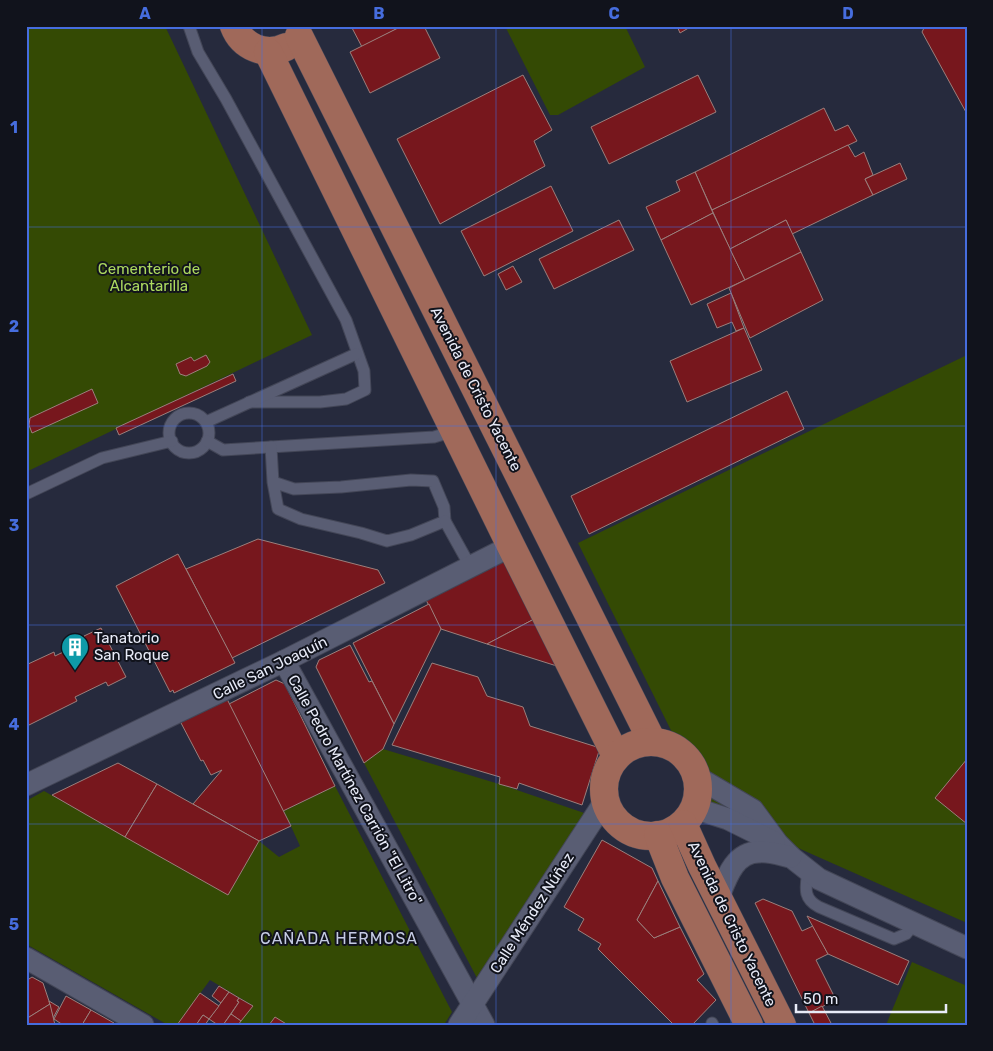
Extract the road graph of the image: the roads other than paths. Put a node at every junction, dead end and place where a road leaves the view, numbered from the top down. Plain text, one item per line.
1 (189, 26) edge
2 (234, 26) edge
3 (302, 31) edge
4 (268, 52) junction
5 (356, 354) junction
6 (249, 402) junction
7 (206, 422) junction
8 (454, 431) junction
9 (172, 441) junction
10 (207, 441) junction
11 (271, 447) junction
12 (273, 482) junction
13 (26, 494) edge
14 (445, 521) junction
15 (511, 546) junction
16 (470, 566) junction
17 (284, 661) junction
18 (652, 741) junction
19 (616, 756) junction
20 (697, 777) junction
21 (26, 785) edge
22 (605, 801) junction
23 (689, 816) junction
24 (658, 836) junction
25 (784, 850) junction
26 (718, 899) junction
27 (967, 948) edge
28 (26, 958) edge
29 (473, 1005) junction
30 (143, 1025) edge
31 (460, 1025) edge
32 (484, 1025) edge
33 (749, 1025) edge
34 (782, 1025) edge

1 - 5 lane
2 - 4 main road
3 - 4 main road
3 - 18 main road, Avenida de Cristo Yacente
4 - 8 main road
5 - 6 lane
5 - 6 lane
6 - 7 lane
7 - 9 lane
7 - 10 lane
8 - 11 lane
8 - 15 main road
9 - 10 lane
9 - 13 lane
10 - 11 lane
11 - 12 lane
12 - 14 lane
12 - 14 lane
14 - 16 lane
15 - 16 street, Calle San Joaquín
15 - 19 main road
16 - 17 street, Calle San Joaquín
17 - 21 street, Calle San Joaquín
17 - 29 street, Calle Pedro Martínez Carrión "El Litro"
18 - 19 main road
18 - 20 main road
19 - 22 main road
20 - 23 main road
20 - 25 street
22 - 24 main road
22 - 29 street, Calle Méndez Núñez
23 - 24 main road
23 - 25 street
23 - 26 main road, Avenida de Cristo Yacente
24 - 33 main road, Avenida de Cristo Yacente
25 - 26 street
25 - 27 street
26 - 34 main road, Avenida de Cristo Yacente
28 - 30 street
29 - 31 street, Calle Méndez Núñez
29 - 32 street, Calle Pedro Martínez Carrión "El Litro"

